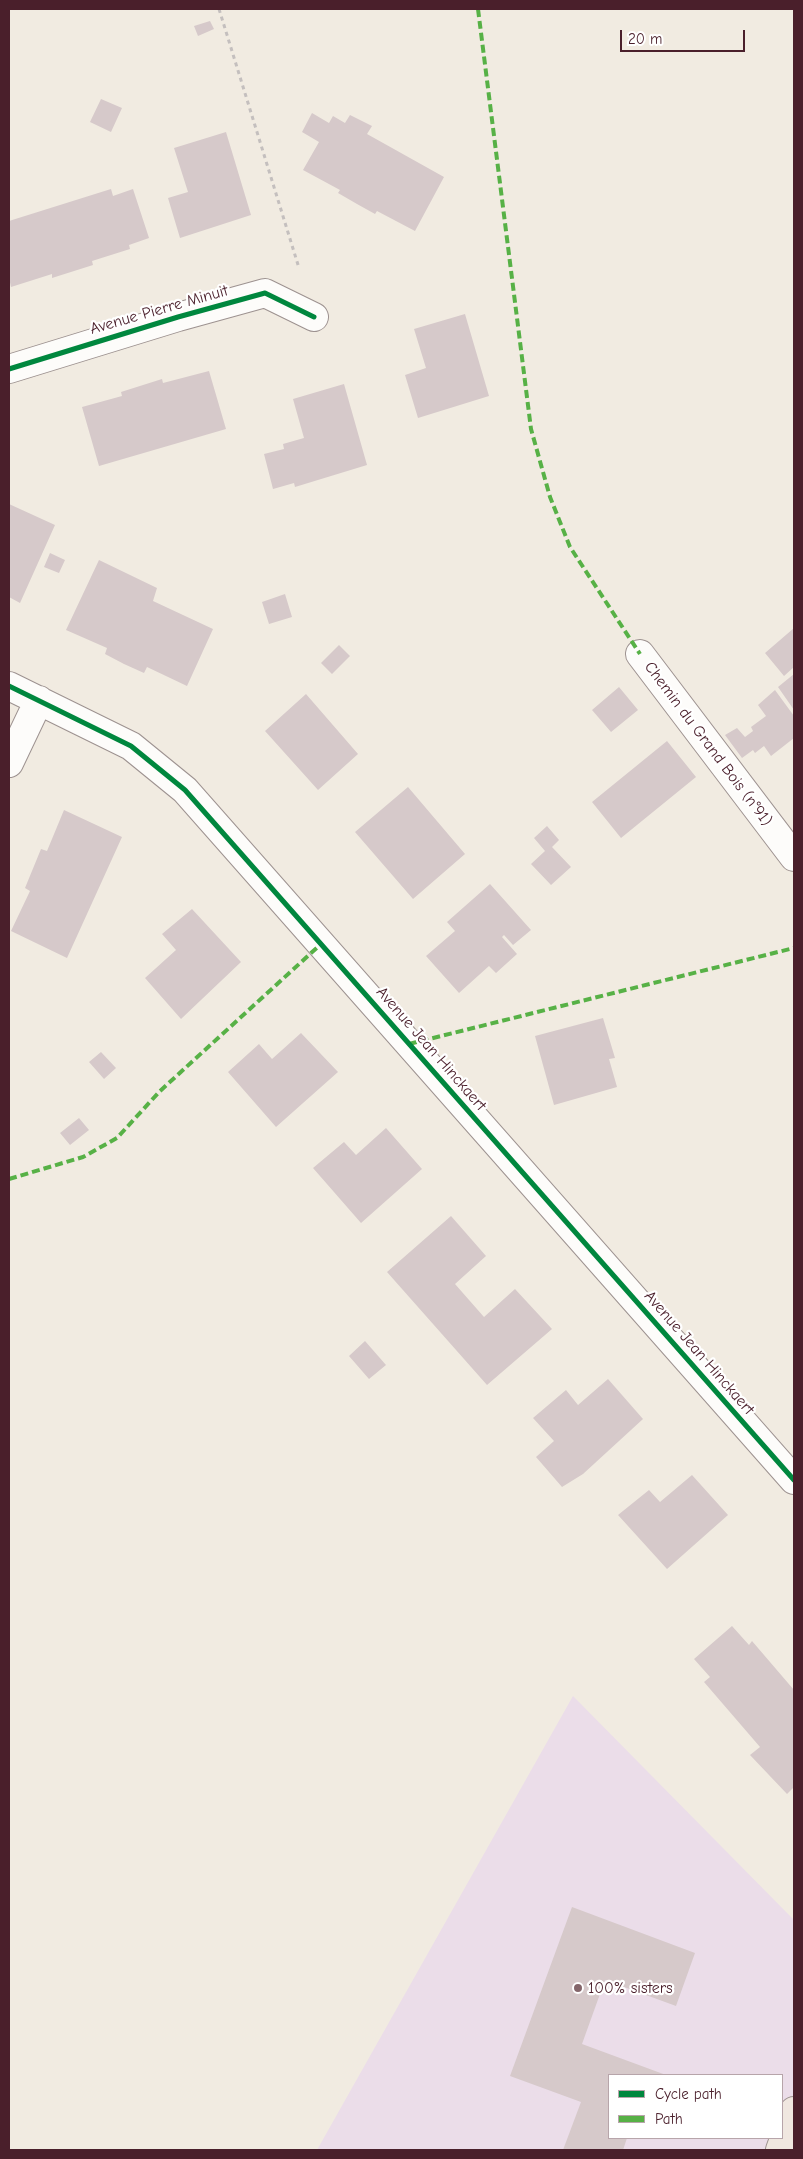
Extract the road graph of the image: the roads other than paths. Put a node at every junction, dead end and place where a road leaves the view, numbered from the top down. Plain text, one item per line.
1 (314, 317) road end
2 (9, 369) edge
3 (640, 654) dead end
4 (9, 686) edge
5 (39, 700) junction
6 (9, 763) edge
7 (794, 857) edge
8 (794, 1480) edge
9 (794, 2111) edge
10 (780, 2150) edge

1 - 2 street, Avenue Pierre Minuit
3 - 7 street, Chemin du Grand Bois (n°91)
4 - 5 street, Avenue Jean Hinckaert
5 - 6 street
5 - 8 street, Avenue Jean Hinckaert
9 - 10 main road

